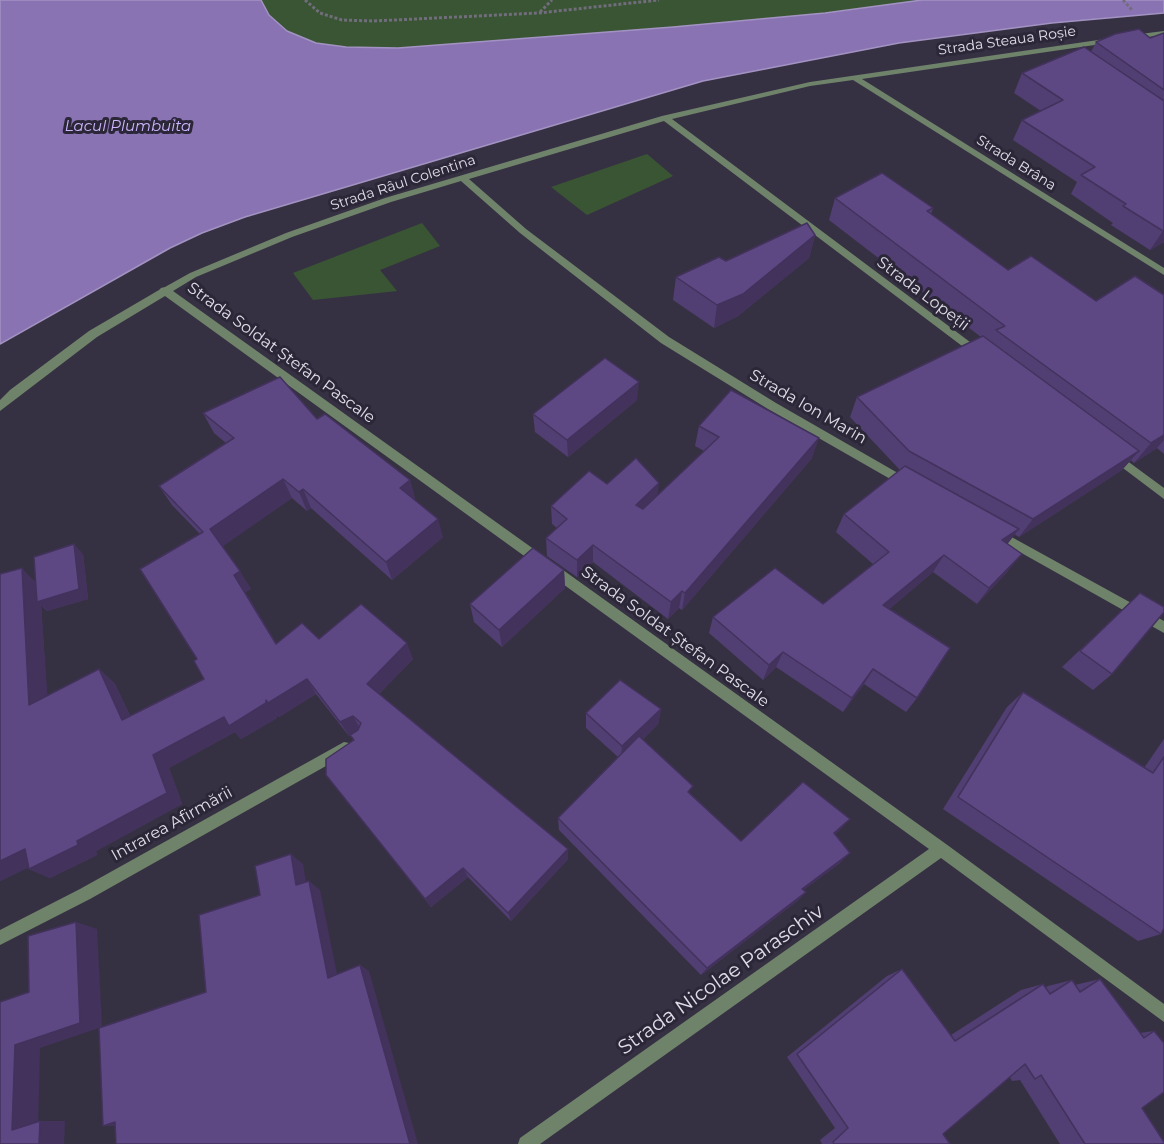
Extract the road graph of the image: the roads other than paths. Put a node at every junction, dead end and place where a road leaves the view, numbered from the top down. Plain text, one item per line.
1 (1164, 33) edge
2 (1056, 47) junction
3 (1065, 53) edge
4 (854, 76) junction
5 (665, 118) junction
6 (461, 177) junction
7 (1164, 272) edge
8 (164, 290) junction
9 (985, 359) edge
10 (0, 407) edge
11 (1107, 451) edge
12 (917, 489) edge
13 (1164, 494) edge
14 (989, 530) edge
15 (1164, 627) edge
16 (360, 738) edge
17 (941, 849) junction
18 (0, 938) edge
19 (1164, 1014) edge
20 (526, 1144) edge

1 - 2 street, Strada Steaua Roșie
2 - 3 street
2 - 4 street, Strada Steaua Roșie
4 - 5 street, Strada Râul Colentina
4 - 7 street, Strada Brâna
5 - 6 street, Strada Râul Colentina
5 - 9 street, Strada Lopeții
6 - 8 street, Strada Râul Colentina
6 - 12 street, Strada Ion Marin
8 - 10 street, Strada Râul Colentina
8 - 17 street, Strada Soldat Ștefan Pascale
11 - 13 street
14 - 15 street
16 - 18 street, Intrarea Afirmării
17 - 19 street, Strada Soldat Ștefan Pascale
17 - 20 street, Strada Nicolae Paraschiv

